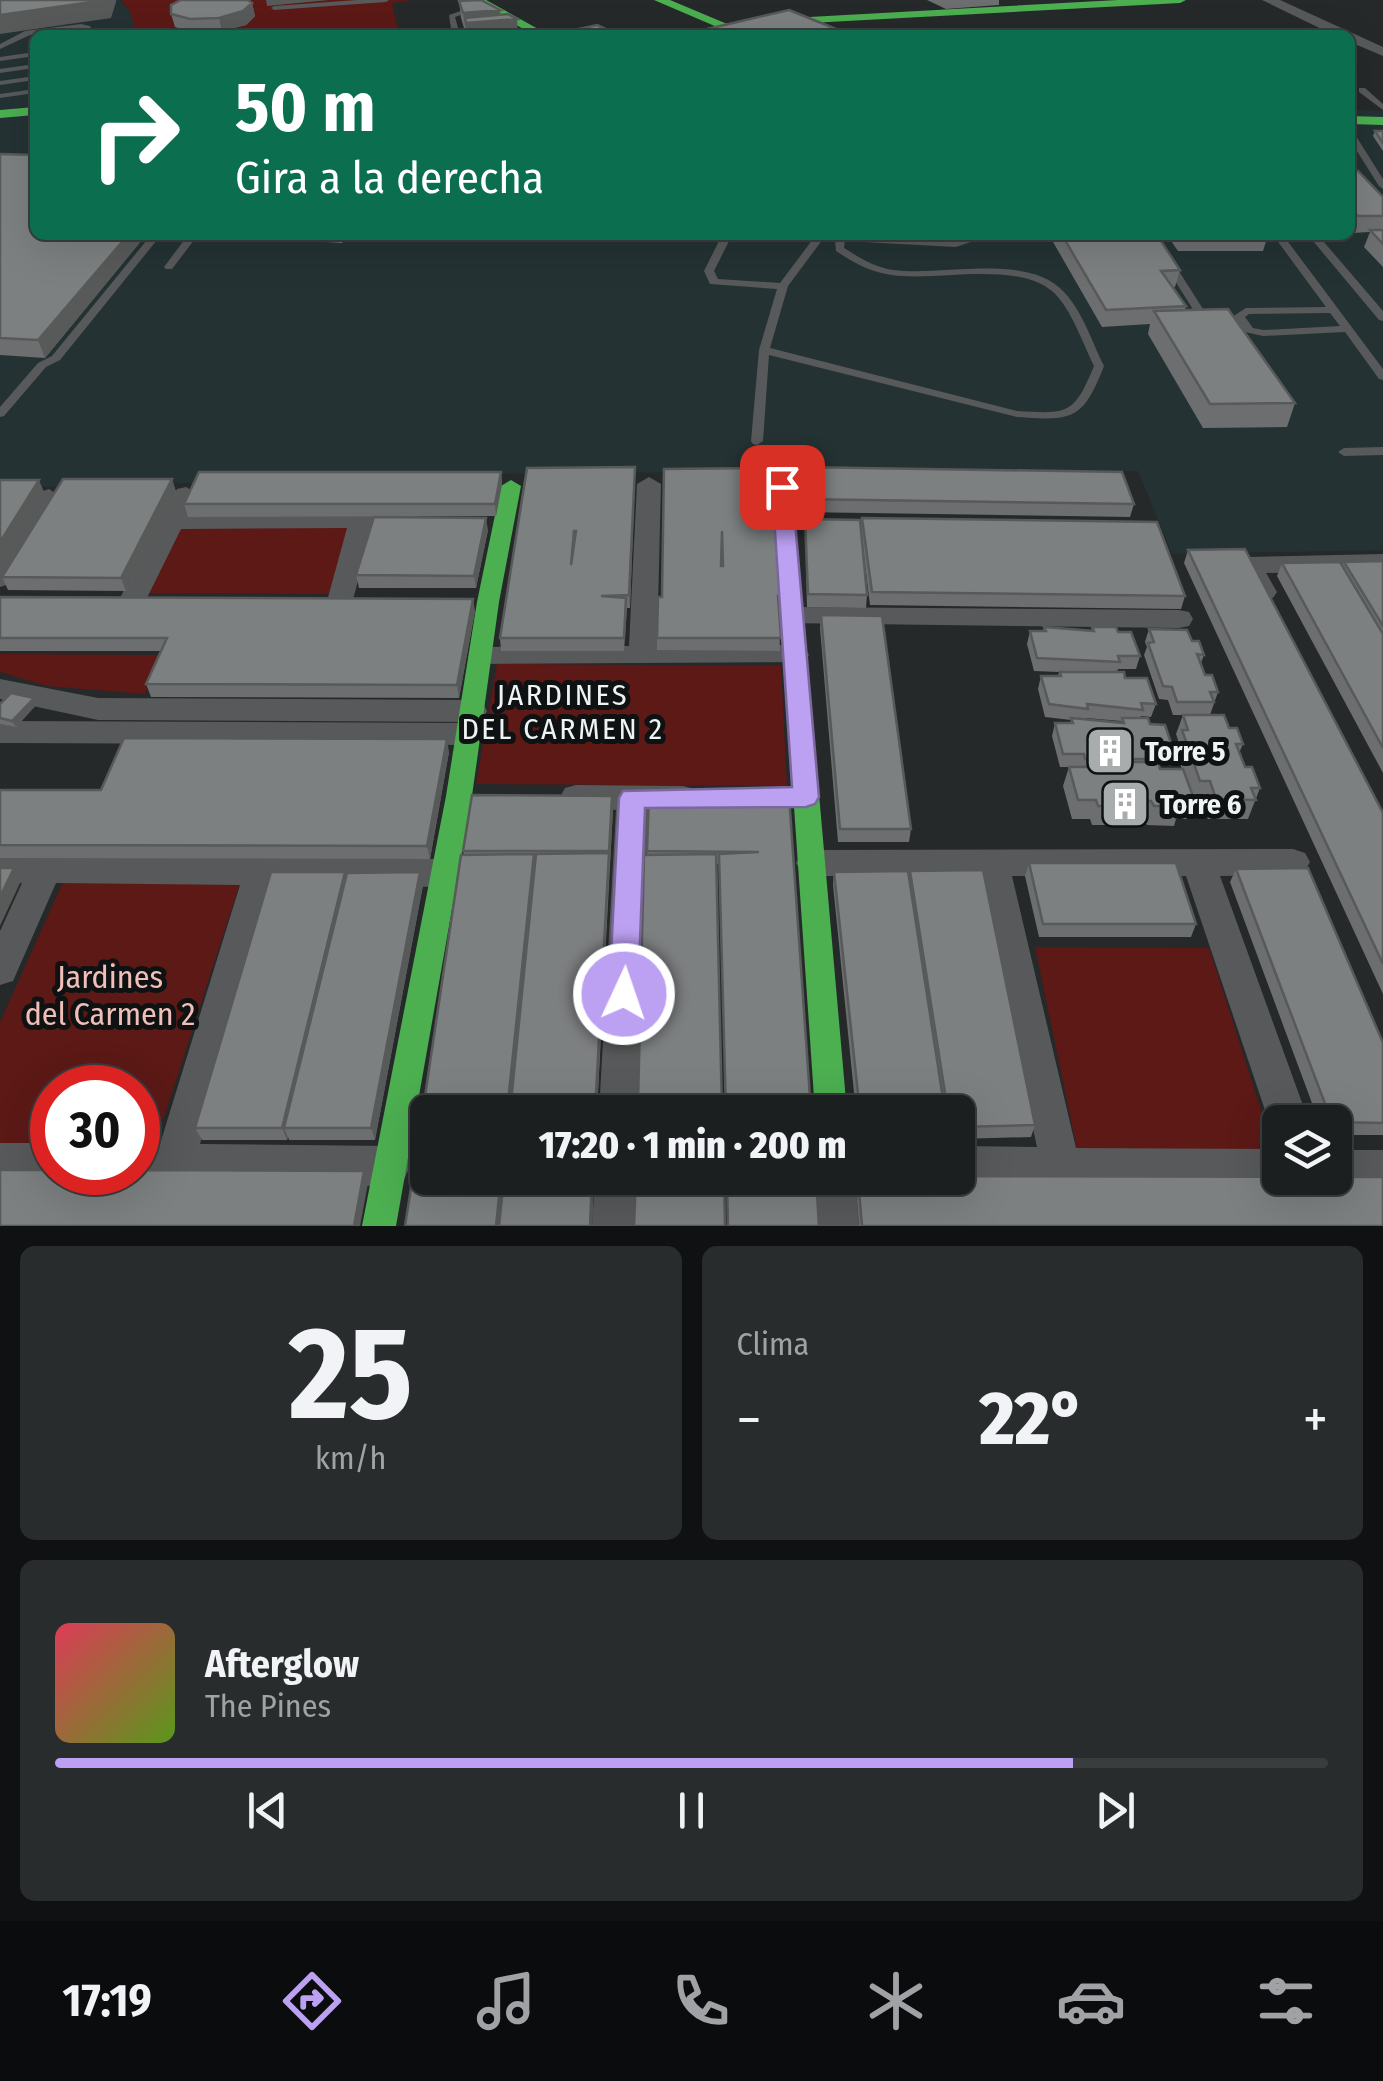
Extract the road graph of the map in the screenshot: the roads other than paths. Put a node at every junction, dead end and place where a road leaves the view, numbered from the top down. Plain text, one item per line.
1 (386, 0) edge
2 (449, 0) edge
3 (660, 0) edge
4 (900, 0) edge
5 (1180, 0) edge
6 (1269, 0) edge
7 (475, 5) edge
8 (274, 8) dead end
9 (936, 16) edge
10 (52, 30) edge
11 (87, 30) edge
12 (454, 30) edge
13 (531, 30) edge
14 (733, 30) edge
15 (742, 30) edge
16 (967, 30) edge
17 (1335, 30) edge
18 (30, 33) edge
19 (1383, 35) edge
20 (1355, 36) edge
21 (1355, 39) edge
22 (30, 43) edge
23 (0, 47) edge
24 (1383, 52) edge
25 (30, 55) edge
26 (0, 59) edge
27 (30, 67) edge
28 (0, 71) edge
29 (30, 79) edge
30 (0, 83) edge
31 (1362, 90) dead end
32 (30, 92) edge
33 (0, 96) edge
34 (30, 108) edge
35 (1383, 108) edge
36 (0, 111) edge
37 (1355, 120) edge
38 (1383, 121) edge
39 (1355, 139) edge
40 (1379, 173) edge
41 (1383, 186) edge
42 (152, 240) edge
43 (189, 240) edge
44 (724, 240) edge
45 (819, 240) edge
46 (840, 240) edge
47 (863, 240) edge
48 (969, 240) edge
49 (1154, 240) edge
50 (1282, 240) edge
51 (1318, 240) edge
52 (169, 266) dead end
53 (783, 286) junction
54 (1378, 305) edge
55 (1332, 310) junction
56 (1383, 318) edge
57 (1205, 320) edge
58 (1348, 329) junction
59 (764, 350) junction
60 (1383, 378) edge
61 (0, 414) edge
62 (757, 441) dead end
63 (1383, 451) edge
64 (1344, 452) dead end
65 (649, 484) dead end
66 (511, 486) dead end
67 (782, 487) dead end
68 (186, 494) edge
69 (49, 497) edge
70 (172, 520) junction
71 (362, 520) junction
72 (434, 521) edge
73 (470, 521) edge
74 (506, 522) junction
75 (1383, 562) edge
76 (0, 578) edge
77 (133, 600) edge
78 (340, 601) edge
79 (1275, 615) edge
80 (793, 616) junction
81 (1179, 620) dead end
82 (643, 655) junction
83 (795, 656) junction
84 (482, 657) junction
85 (0, 689) edge
86 (91, 721) junction
87 (470, 722) junction
88 (0, 732) edge
89 (460, 796) junction
90 (498, 797) edge
91 (536, 797) edge
92 (767, 797) edge
93 (806, 797) junction
94 (632, 798) junction
95 (710, 798) edge
96 (992, 862) junction
97 (1293, 862) dead end
98 (812, 863) junction
99 (1200, 864) junction
100 (0, 869) edge
101 (45, 869) junction
102 (261, 869) junction
103 (444, 872) junction
104 (0, 970) edge
105 (619, 1095) edge
106 (829, 1095) edge
107 (1283, 1105) edge
108 (160, 1153) edge
109 (0, 1162) edge
110 (30, 1162) edge
111 (160, 1164) edge
112 (390, 1166) junction
113 (975, 1166) edge
114 (1061, 1167) junction
115 (1262, 1169) edge
116 (1352, 1170) edge
117 (1383, 1170) edge
118 (614, 1195) edge
119 (836, 1195) edge
120 (380, 1226) edge
121 (612, 1226) edge
122 (838, 1226) edge

1 - 8 lane
2 - 7 lane
3 - 14 street
4 - 9 street
5 - 9 street
6 - 17 street
7 - 12 lane
7 - 13 street
9 - 15 street
9 - 16 street
10 - 11 lane
18 - 23 lane
19 - 20 street
21 - 24 street
22 - 23 lane
25 - 26 lane
27 - 28 lane
29 - 30 lane
31 - 35 lane
32 - 33 lane
34 - 36 street
37 - 38 street
39 - 40 lane
40 - 41 lane
42 - 61 lane
43 - 52 lane
44 - 53 lane
45 - 53 lane
46 - 59 lane
47 - 48 lane
49 - 57 lane
50 - 55 lane
51 - 54 lane
53 - 59 lane
54 - 56 lane
55 - 58 lane
55 - 58 lane
58 - 60 lane
59 - 62 lane
63 - 64 lane
65 - 82 street
66 - 74 street
67 - 80 street
68 - 70 street
69 - 76 street
70 - 71 street
70 - 77 street
71 - 72 street
71 - 78 street
73 - 74 street
74 - 84 street
75 - 79 street
80 - 81 street
80 - 83 street
82 - 83 street
82 - 84 street
83 - 93 street
84 - 87 street
85 - 86 street
86 - 87 street
86 - 88 street
87 - 89 street
89 - 90 street
89 - 103 street
91 - 94 street
92 - 93 street
93 - 98 street
94 - 95 street
94 - 105 street
96 - 98 street
96 - 99 street
96 - 114 street
97 - 99 street
98 - 106 street
99 - 107 street
100 - 101 street
101 - 102 street
101 - 104 street
102 - 103 street
102 - 108 street
103 - 112 street
109 - 110 street
111 - 112 street
112 - 120 street
113 - 114 street
114 - 115 street
116 - 117 street
118 - 121 street
119 - 122 street

